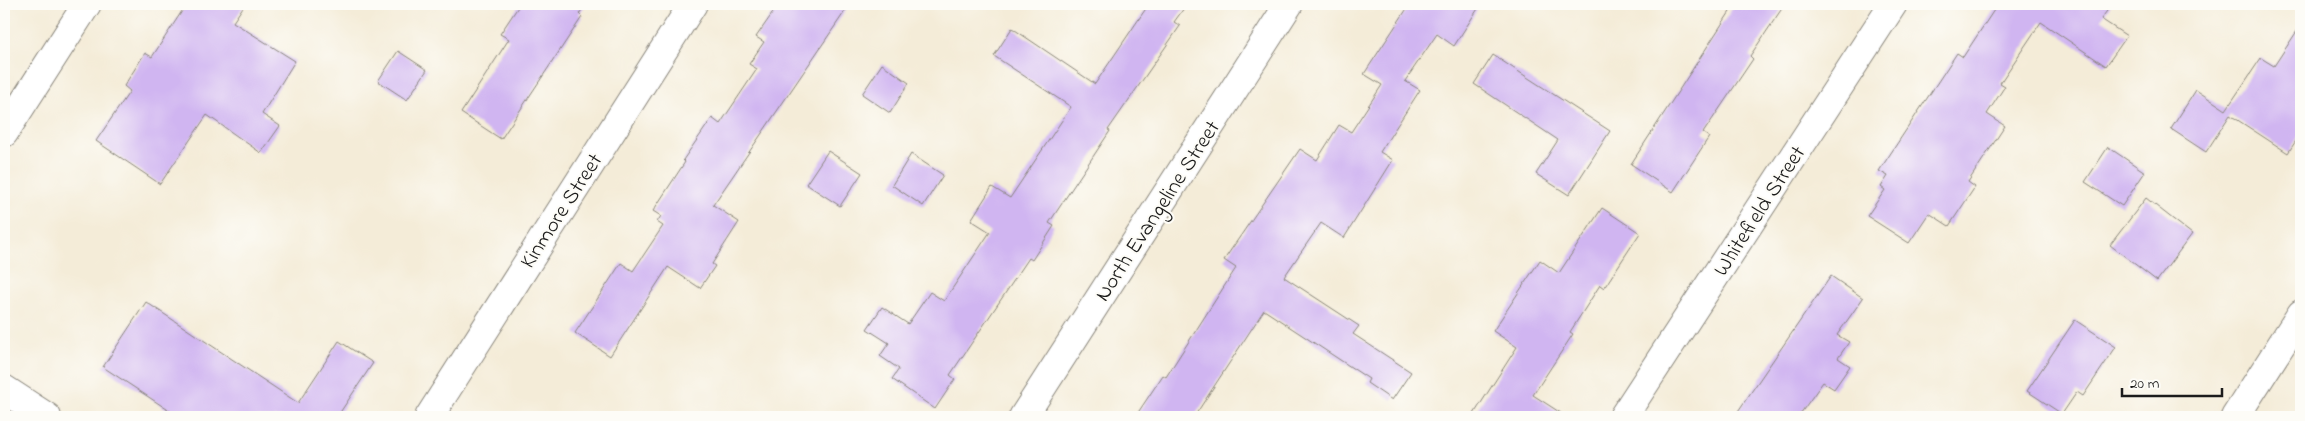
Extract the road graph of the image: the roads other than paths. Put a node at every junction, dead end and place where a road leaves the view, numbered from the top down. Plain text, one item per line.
1 (87, 4) edge
2 (693, 4) edge
3 (1289, 4) edge
4 (1893, 4) edge
5 (4, 133) edge
6 (2301, 314) edge
7 (4, 389) edge
8 (441, 413) edge
9 (47, 417) edge
10 (1023, 417) edge
11 (1623, 417) edge
12 (2235, 417) edge

1 - 5 street
2 - 8 street, Kinmore Street
3 - 10 street, North Evangeline Street
4 - 11 street, Whitefield Street
6 - 12 street
7 - 9 street

